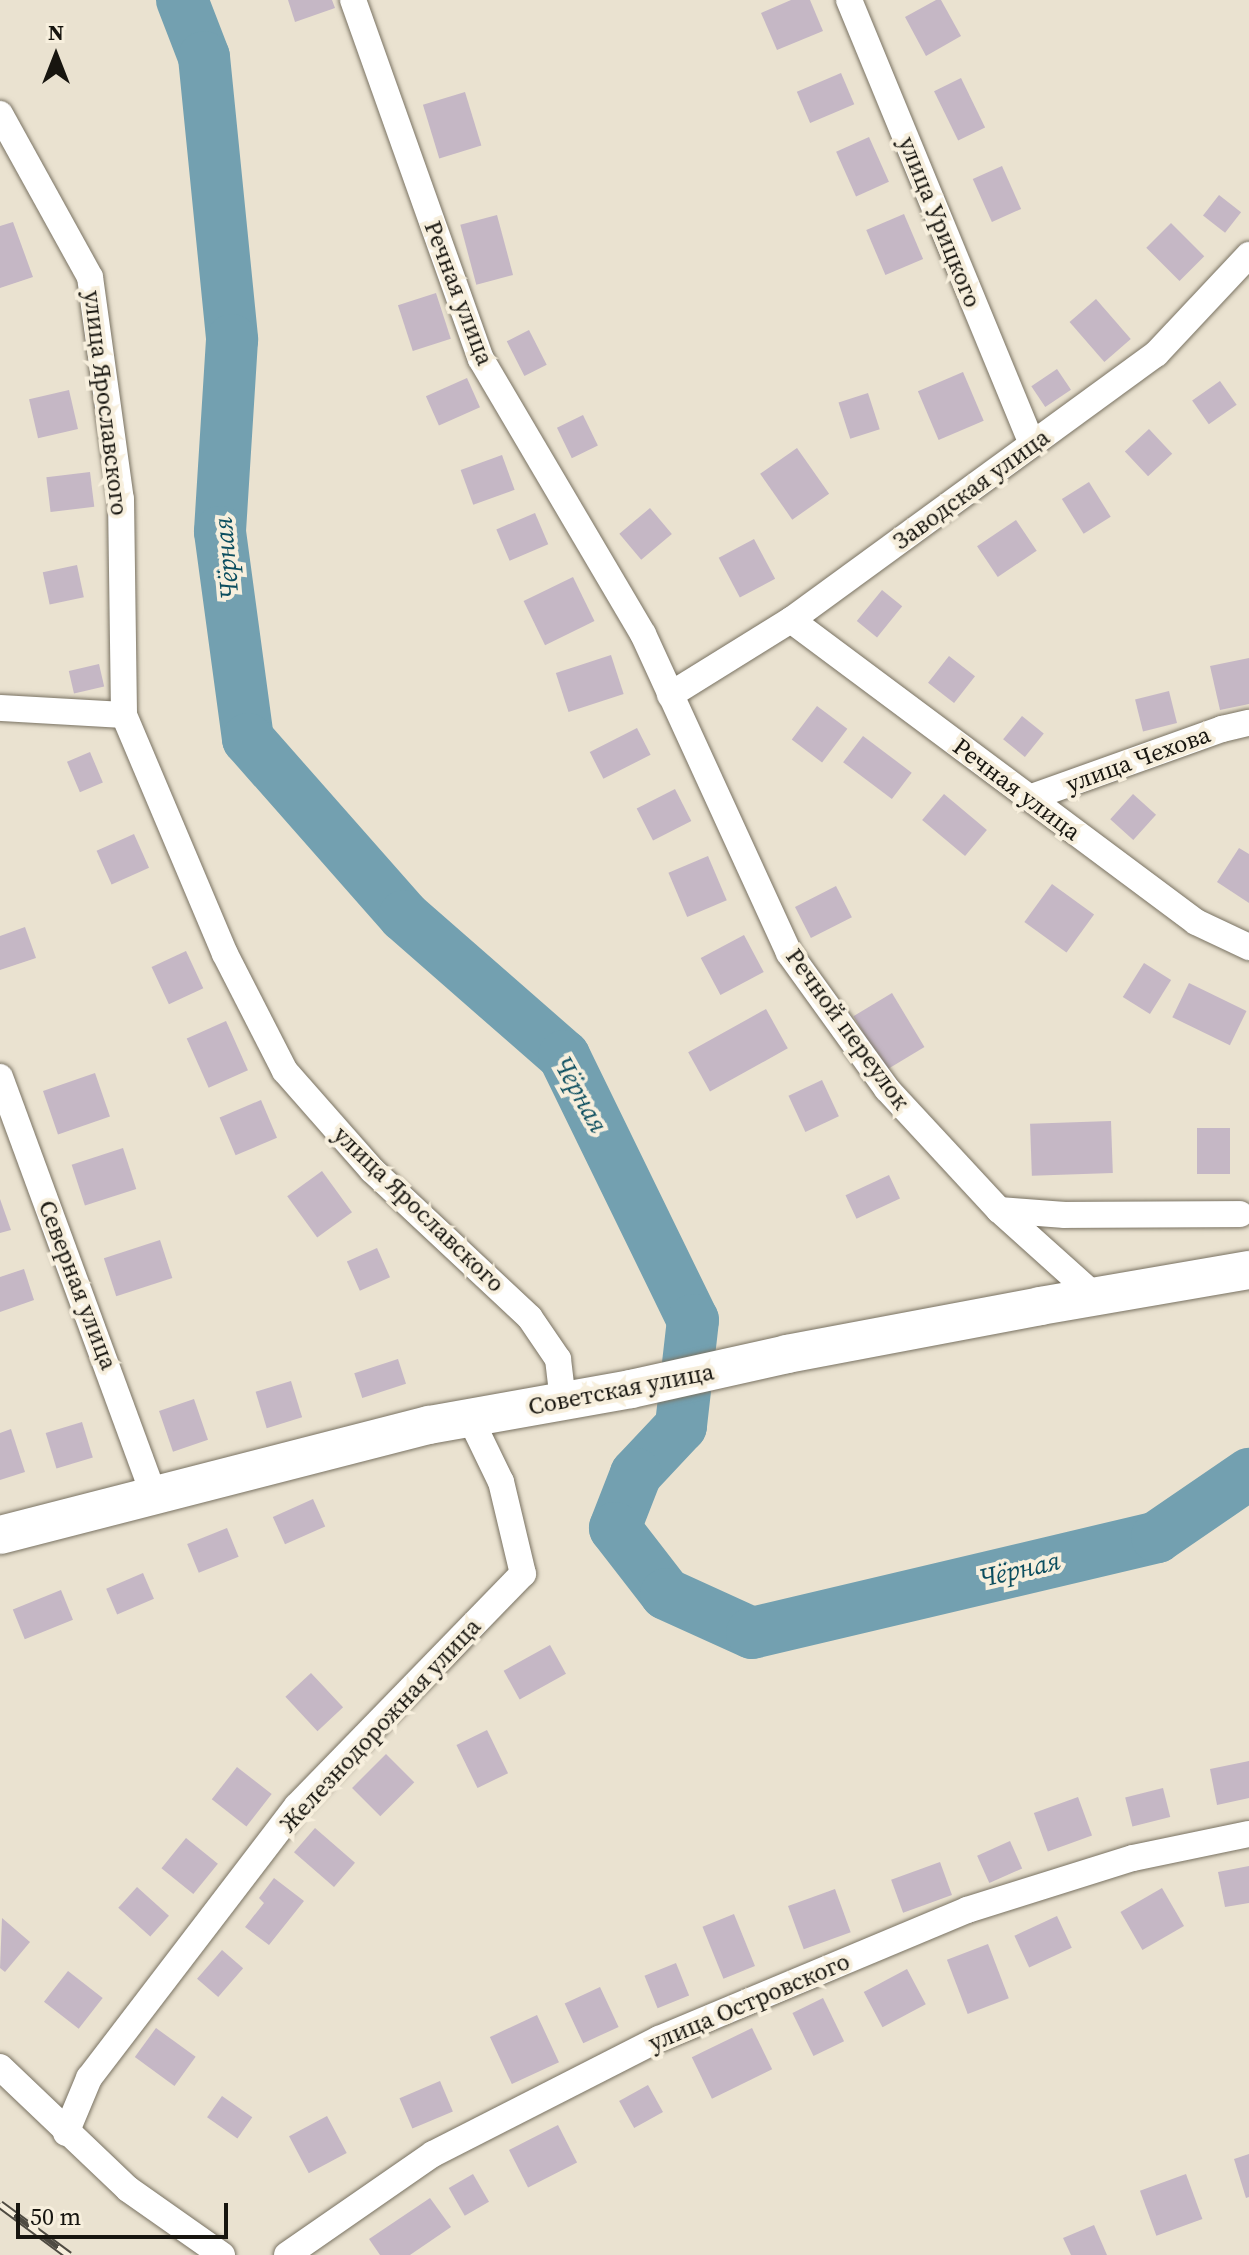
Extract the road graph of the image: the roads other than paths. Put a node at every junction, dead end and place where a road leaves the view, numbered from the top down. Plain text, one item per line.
1 (353, 0) edge
2 (849, 0) edge
3 (0, 114) edge
4 (1249, 255) edge
5 (1032, 444) junction
6 (791, 620) junction
7 (670, 695) junction
8 (0, 708) edge
9 (124, 715) junction
10 (1249, 723) edge
11 (1029, 798) junction
12 (1249, 947) edge
13 (0, 1077) edge
14 (999, 1210) junction
15 (1240, 1214) dead end
16 (1249, 1270) edge
17 (1096, 1297) junction
18 (563, 1401) junction
19 (470, 1418) junction
20 (153, 1493) junction
21 (0, 1535) edge
22 (1249, 1834) edge
23 (0, 2067) edge
24 (66, 2133) junction
25 (222, 2255) edge
26 (287, 2255) edge

1 - 7 street, Речная улица
2 - 5 street, улица Урицкого
3 - 9 street, улица Ярославского
4 - 5 street, Заводская улица
5 - 6 street, Заводская улица
6 - 7 street, Заводская улица
6 - 11 street, Речная улица
7 - 14 street, Речной переулок
8 - 9 street
9 - 18 street, улица Ярославского
10 - 11 street, улица Чехова
11 - 12 street, Речная улица
13 - 20 street, Северная улица
14 - 15 street
14 - 17 street, Речной переулок
16 - 17 main road, Советская улица
17 - 18 main road, Советская улица
18 - 19 main road, Советская улица
19 - 20 main road, Советская улица
19 - 24 street, Железнодорожная улица
20 - 21 main road, Советская улица
22 - 26 street, улица Островского
23 - 24 street
24 - 25 street

